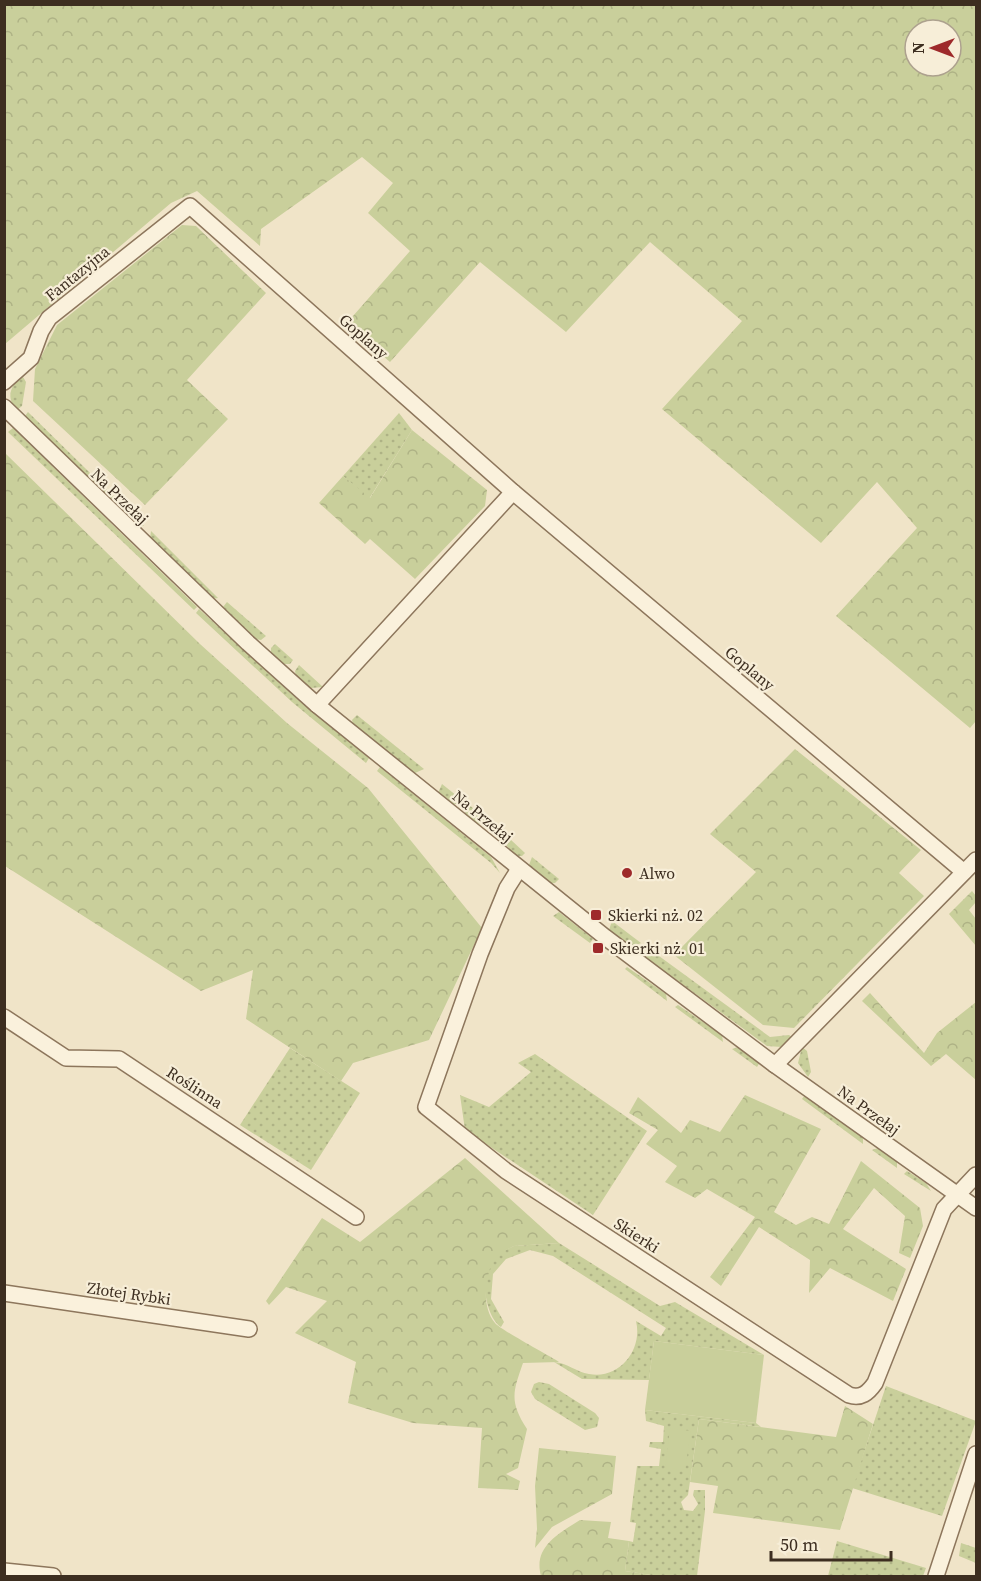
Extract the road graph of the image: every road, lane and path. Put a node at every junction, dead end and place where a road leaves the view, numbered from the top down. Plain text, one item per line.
1 (190, 206) joint
2 (4, 382) edge
3 (4, 407) edge
4 (513, 492) junction
5 (317, 705) junction
6 (976, 860) edge
7 (519, 869) junction
8 (964, 872) junction
9 (4, 1017) edge
10 (775, 1065) junction
11 (976, 1175) edge
12 (957, 1195) junction
13 (976, 1208) edge
14 (356, 1217) dead end
15 (4, 1293) edge
16 (249, 1329) dead end
17 (976, 1454) edge
18 (4, 1571) edge
19 (53, 1576) edge
20 (936, 1576) edge

1 - 2 street, Fantazyjna
1 - 4 street, Goplany
3 - 5 street, Na Przełaj
4 - 5 street
4 - 8 street, Goplany
5 - 7 street, Na Przełaj
6 - 8 street
7 - 10 street, Na Przełaj
7 - 12 street, Skierki
8 - 10 street
9 - 14 street, Roślinna
10 - 12 street, Na Przełaj
11 - 12 street
12 - 13 street, Na Przełaj
15 - 16 street, Złotej Rybki
17 - 20 street
18 - 19 street

